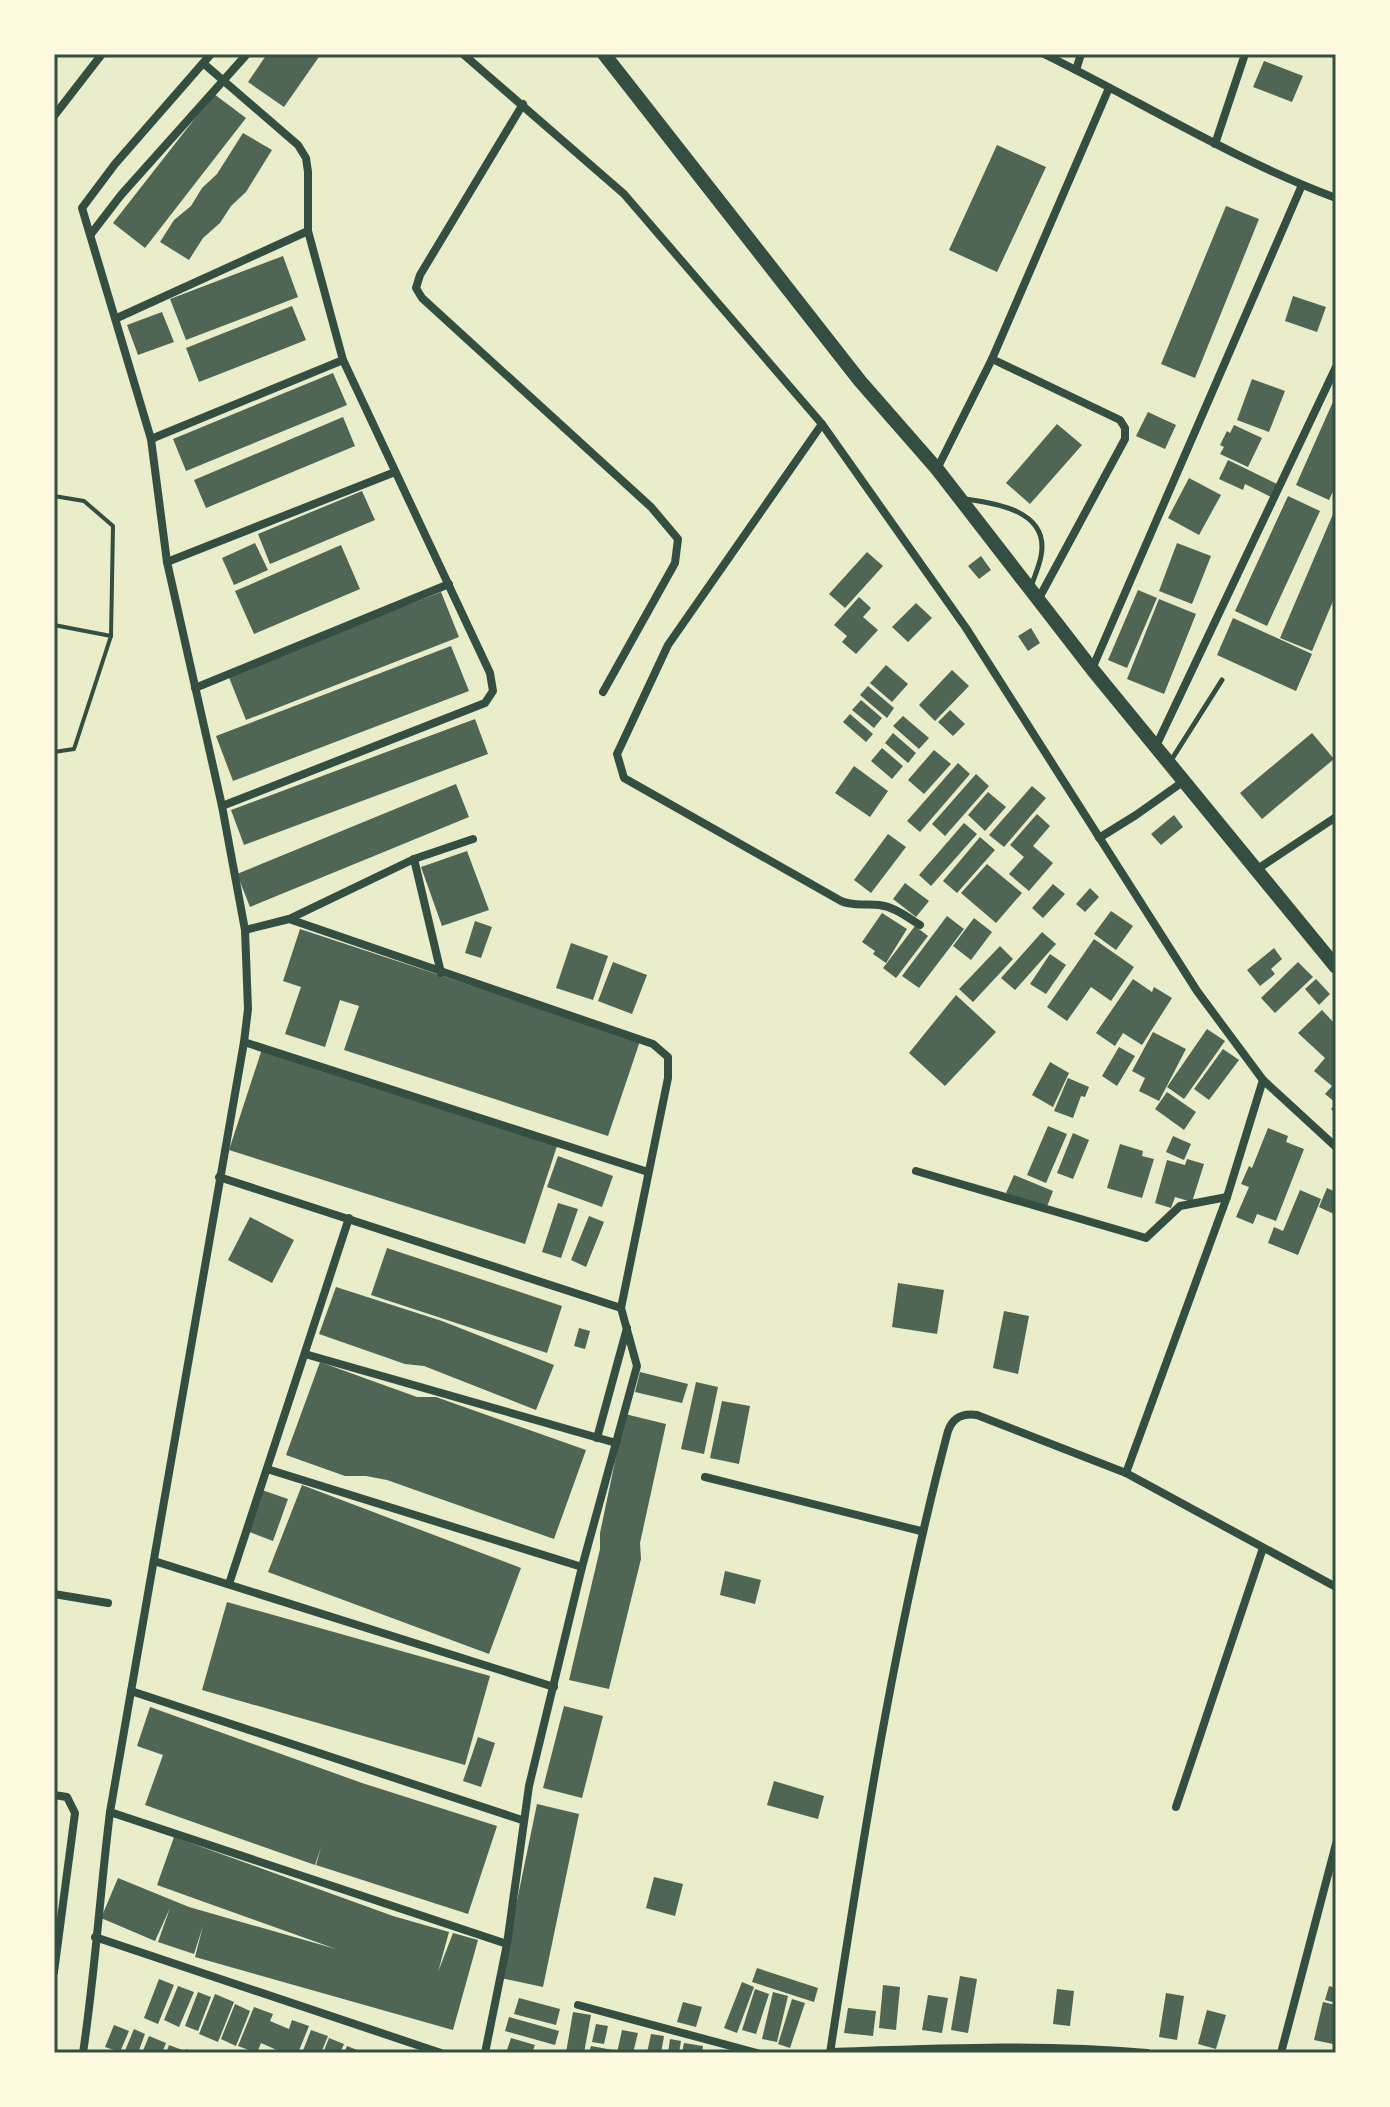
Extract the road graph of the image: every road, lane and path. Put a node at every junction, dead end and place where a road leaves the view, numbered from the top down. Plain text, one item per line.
1 (102, 54) edge
2 (211, 54) edge
3 (247, 54) edge
4 (463, 54) edge
5 (604, 54) edge
6 (1044, 54) edge
7 (1081, 54) edge
8 (1245, 54) edge
9 (203, 63) junction
10 (1076, 70) junction
11 (224, 80) junction
12 (1109, 88) junction
13 (523, 104) junction
14 (54, 116) edge
15 (1215, 144) junction
16 (1302, 185) junction
17 (1336, 198) edge
18 (308, 231) junction
19 (91, 234) junction
20 (117, 318) junction
21 (992, 359) junction
22 (343, 360) junction
23 (1336, 367) edge
24 (822, 424) junction
25 (151, 439) junction
26 (937, 469) junction
27 (395, 472) junction
28 (54, 496) edge
29 (960, 499) junction
30 (167, 562) junction
31 (449, 584) junction
32 (1034, 596) junction
33 (54, 625) edge
34 (111, 636) junction
35 (1092, 669) junction
36 (1222, 680) dead end
37 (195, 688) junction
38 (603, 692) dead end
39 (1156, 746) junction
40 (54, 752) edge
41 (1170, 762) junction
42 (1184, 781) junction
43 (222, 806) junction
44 (1336, 817) edge
45 (1099, 838) junction
46 (473, 839) dead end
47 (414, 859) junction
48 (1256, 870) junction
49 (289, 919) junction
50 (920, 925) dead end
51 (245, 930) junction
52 (1336, 967) edge
53 (441, 973) junction
54 (244, 1042) junction
55 (1263, 1080) junction
56 (1336, 1147) edge
57 (916, 1171) dead end
58 (648, 1172) junction
59 (219, 1177) junction
60 (1227, 1197) junction
61 (349, 1218) junction
62 (621, 1308) junction
63 (627, 1328) junction
64 (305, 1354) junction
65 (597, 1438) junction
66 (616, 1443) junction
67 (267, 1469) junction
68 (1126, 1473) junction
69 (705, 1477) dead end
70 (921, 1531) junction
71 (1263, 1548) junction
72 (154, 1561) junction
73 (582, 1567) junction
74 (229, 1584) junction
75 (1336, 1587) edge
76 (54, 1594) edge
77 (108, 1603) dead end
78 (554, 1687) junction
79 (131, 1691) junction
80 (54, 1795) edge
81 (1176, 1807) dead end
82 (110, 1812) junction
83 (522, 1820) junction
84 (1336, 1844) edge
85 (95, 1937) junction
86 (507, 1944) junction
87 (54, 1972) edge
88 (578, 2005) dead end
89 (1071, 2051) edge
90 (83, 2053) edge
91 (441, 2053) edge
92 (485, 2053) edge
93 (757, 2053) edge
94 (830, 2053) edge
95 (1147, 2053) edge
96 (1281, 2053) edge

1 - 14 street
2 - 9 street
3 - 11 street
4 - 13 street
5 - 26 main road
6 - 10 street
7 - 10 street
8 - 15 street
9 - 11 street
9 - 19 street
10 - 12 street
11 - 18 street
11 - 19 street
12 - 15 street
12 - 21 street
13 - 24 street
13 - 38 street
15 - 16 street
16 - 17 street
16 - 35 street
18 - 20 street
18 - 22 street
19 - 20 street
20 - 25 street
21 - 26 street
21 - 32 street
22 - 25 street
22 - 27 street
23 - 39 street
24 - 45 street
24 - 50 street
25 - 30 street
26 - 29 main road
27 - 30 street
27 - 31 street
28 - 34 path
29 - 32 main road
29 - 32 lane
30 - 37 street
31 - 37 street
31 - 43 street
32 - 35 main road
33 - 34 path
34 - 40 path
35 - 39 main road
36 - 41 lane
37 - 43 street
39 - 41 main road
41 - 42 main road
42 - 45 street
42 - 48 main road
43 - 51 street
44 - 48 street
45 - 55 street
46 - 47 street
47 - 49 street
47 - 53 street
48 - 52 main road
49 - 51 street
49 - 53 street
51 - 54 street
53 - 58 street
54 - 58 street
54 - 59 street
55 - 56 street
55 - 60 street
57 - 60 street
58 - 62 street
59 - 61 street
59 - 72 street
60 - 68 street
61 - 62 street
61 - 64 street
62 - 63 street
63 - 65 street
63 - 66 street
64 - 65 street
64 - 67 street
65 - 66 street
66 - 73 street
67 - 73 street
67 - 74 street
68 - 70 street
68 - 71 street
69 - 70 street
70 - 94 street
71 - 75 street
71 - 81 street
72 - 74 street
72 - 79 street
73 - 78 street
74 - 78 street
76 - 77 street
78 - 83 street
79 - 82 street
79 - 83 street
80 - 87 street
82 - 85 street
82 - 86 street
83 - 86 street
84 - 96 street
85 - 90 street
85 - 91 street
86 - 92 street
88 - 93 street
89 - 94 street
89 - 95 street

